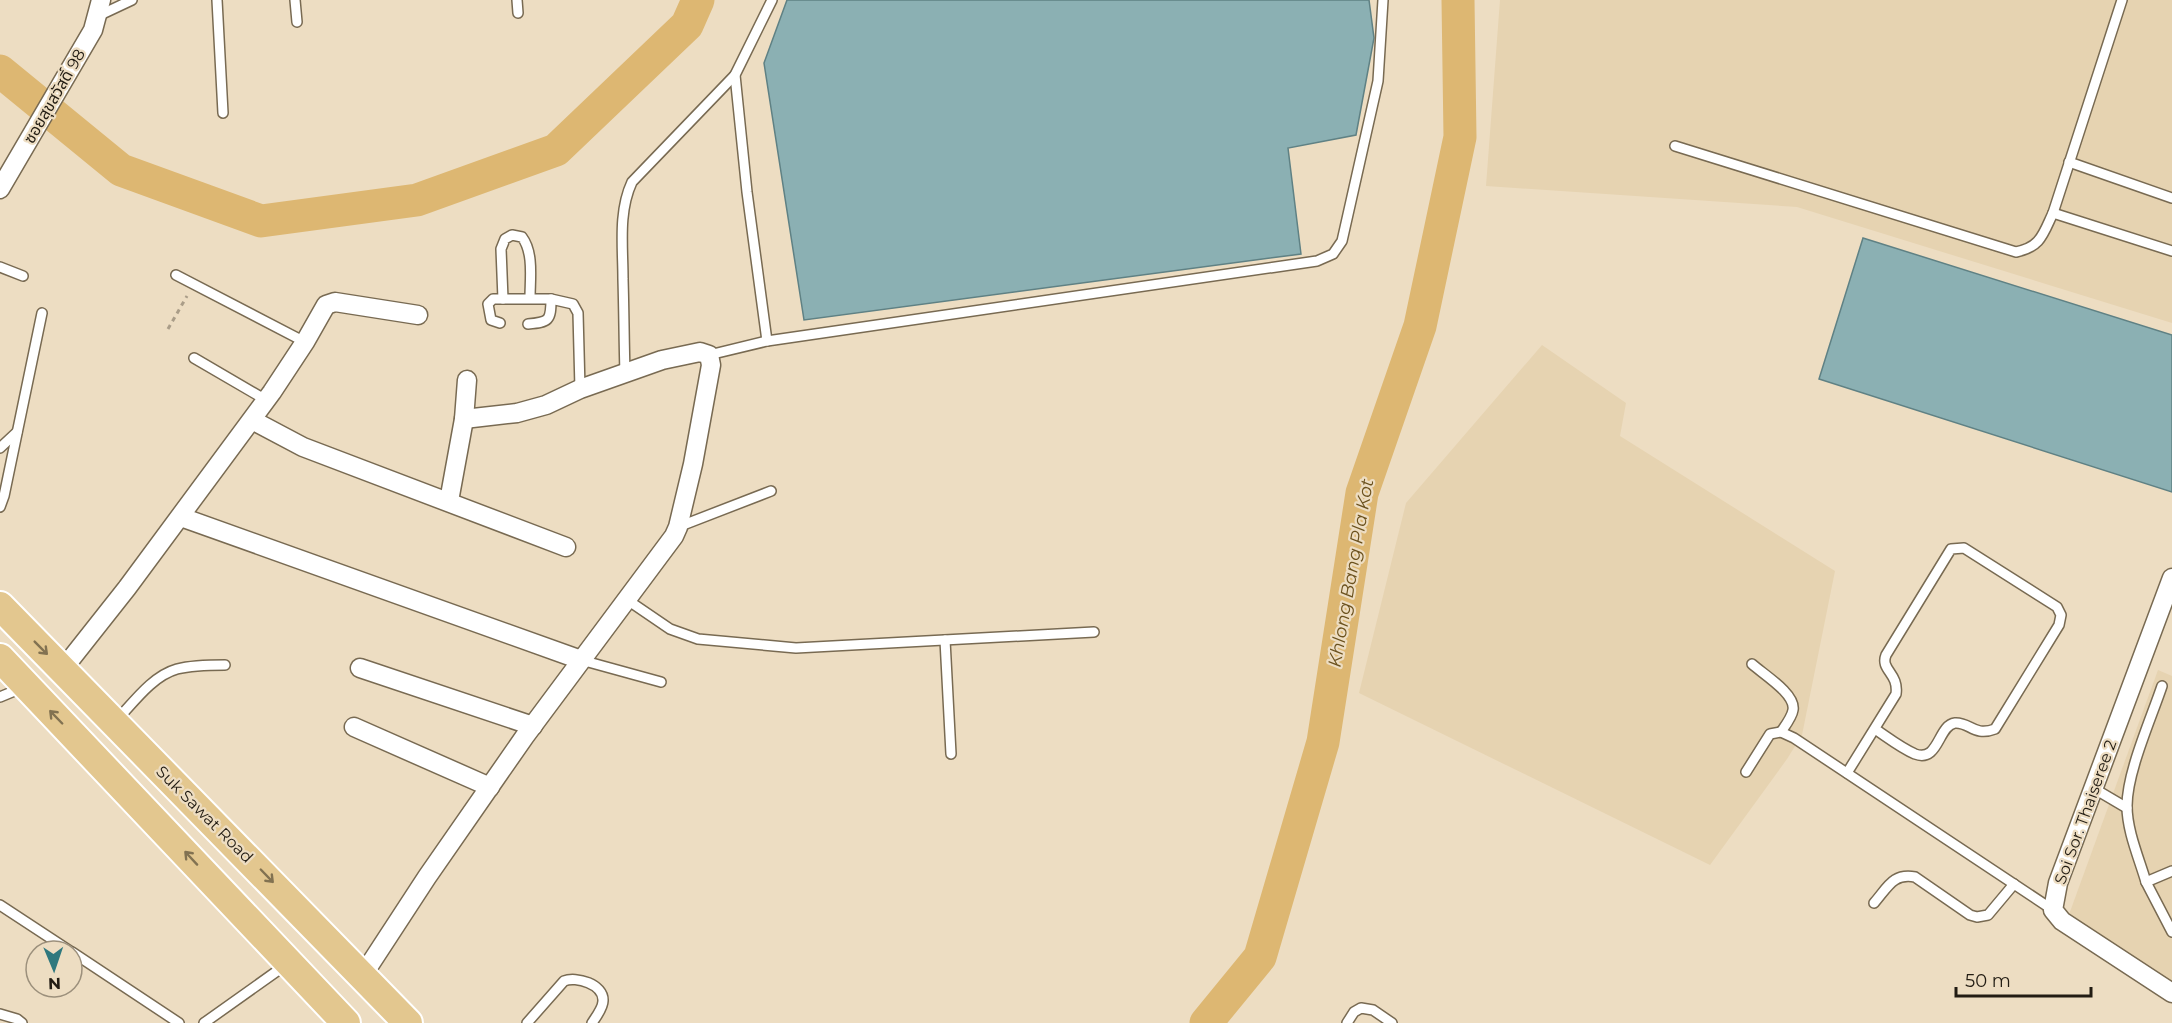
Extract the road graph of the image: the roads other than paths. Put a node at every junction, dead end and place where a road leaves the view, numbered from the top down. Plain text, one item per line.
1 (132, 0) edge
2 (217, 0) edge
3 (295, 0) edge
4 (517, 0) edge
5 (772, 0) edge
6 (1383, 0) edge
7 (2122, 0) edge
8 (100, 8) edge
9 (518, 13) dead end
10 (297, 22) dead end
11 (735, 75) junction
12 (223, 113) dead end
13 (1675, 146) dead end
14 (2069, 162) junction
15 (0, 189) edge
16 (2172, 198) edge
17 (2053, 213) junction
18 (2172, 251) edge
19 (0, 267) edge
20 (176, 275) dead end
21 (23, 276) dead end
22 (530, 298) junction
23 (503, 299) junction
24 (551, 299) junction
25 (42, 313) dead end
26 (418, 315) dead end
27 (500, 323) dead end
28 (528, 324) dead end
29 (767, 340) junction
30 (305, 342) junction
31 (708, 355) junction
32 (194, 357) dead end
33 (625, 374) junction
34 (467, 380) dead end
35 (580, 389) junction
36 (267, 400) junction
37 (464, 419) junction
38 (252, 420) junction
39 (17, 432) junction
40 (0, 448) edge
41 (771, 491) dead end
42 (449, 501) junction
43 (0, 507) edge
44 (181, 517) junction
45 (678, 527) junction
46 (566, 547) dead end
47 (2171, 582) edge
48 (626, 599) junction
49 (0, 606) edge
50 (1094, 632) dead end
51 (945, 640) junction
52 (0, 658) edge
53 (581, 660) junction
54 (1752, 664) dead end
55 (225, 665) dead end
56 (360, 668) dead end
57 (63, 669) junction
58 (662, 682) dead end
59 (26, 686) junction
60 (2162, 686) dead end
61 (0, 697) edge
62 (115, 722) junction
63 (533, 726) junction
64 (354, 727) dead end
65 (1875, 729) junction
66 (1781, 732) junction
67 (951, 754) dead end
68 (1746, 772) dead end
69 (1847, 773) junction
70 (490, 787) junction
71 (2093, 788) junction
72 (2127, 808) junction
73 (2172, 871) edge
74 (2146, 882) junction
75 (2014, 884) junction
76 (1874, 903) dead end
77 (0, 905) edge
78 (2053, 910) junction
79 (2172, 932) edge
80 (51, 939) edge
81 (84, 961) edge
82 (288, 962) junction
83 (363, 975) junction
84 (2172, 993) edge
85 (0, 1014) edge
86 (22, 1023) edge
87 (179, 1023) edge
88 (204, 1023) edge
89 (346, 1023) edge
90 (408, 1023) edge
91 (527, 1023) edge
92 (592, 1023) edge
93 (1347, 1023) edge
94 (1392, 1023) edge

1 - 8 lane
2 - 12 lane
3 - 10 lane
4 - 9 lane
5 - 11 lane
6 - 29 lane
7 - 14 lane
8 - 15 street, ซอยสุขสวัสดิ์ 98
11 - 29 lane
11 - 33 lane
13 - 17 lane
14 - 16 lane
14 - 17 lane
17 - 18 lane
19 - 21 lane
20 - 30 lane
22 - 23 lane
22 - 23 lane
22 - 24 lane
23 - 27 lane
24 - 28 lane
24 - 35 lane
25 - 39 lane
26 - 30 street
29 - 31 lane
30 - 36 street
31 - 33 street
31 - 45 street
32 - 36 lane
33 - 35 street
34 - 37 street
35 - 37 street
36 - 38 street
37 - 42 street
38 - 42 street
38 - 44 street
39 - 40 lane
39 - 43 lane
41 - 45 lane
42 - 46 street
44 - 53 street
44 - 57 street
45 - 48 street
47 - 71 street, Soi Sor. Thaiseree 2
48 - 51 lane
48 - 53 street
49 -> 57 main road, Suk Sawat Road
50 - 51 lane
51 - 67 lane
52 - 59 main road
53 - 58 lane
53 - 63 street
54 - 66 lane
55 - 62 lane
56 - 63 street
57 - 62 main road, Suk Sawat Road
59 - 61 lane
82 -> 59 main road
60 - 72 lane
62 -> 83 main road, Suk Sawat Road
63 - 70 street
64 - 70 street
65 - 65 lane
65 - 69 lane
66 - 68 lane
66 - 69 lane
69 - 75 lane
70 - 83 street
71 - 72 lane
71 - 78 street, Soi Sor. Thaiseree 2
72 - 74 lane
73 - 74 lane
74 - 79 lane
75 - 76 lane
75 - 78 lane
77 - 80 lane
78 - 84 street
81 - 87 lane
82 - 88 lane
82 - 89 main road
83 - 90 main road, Suk Sawat Road
85 - 86 lane
91 - 92 lane
93 - 94 lane

